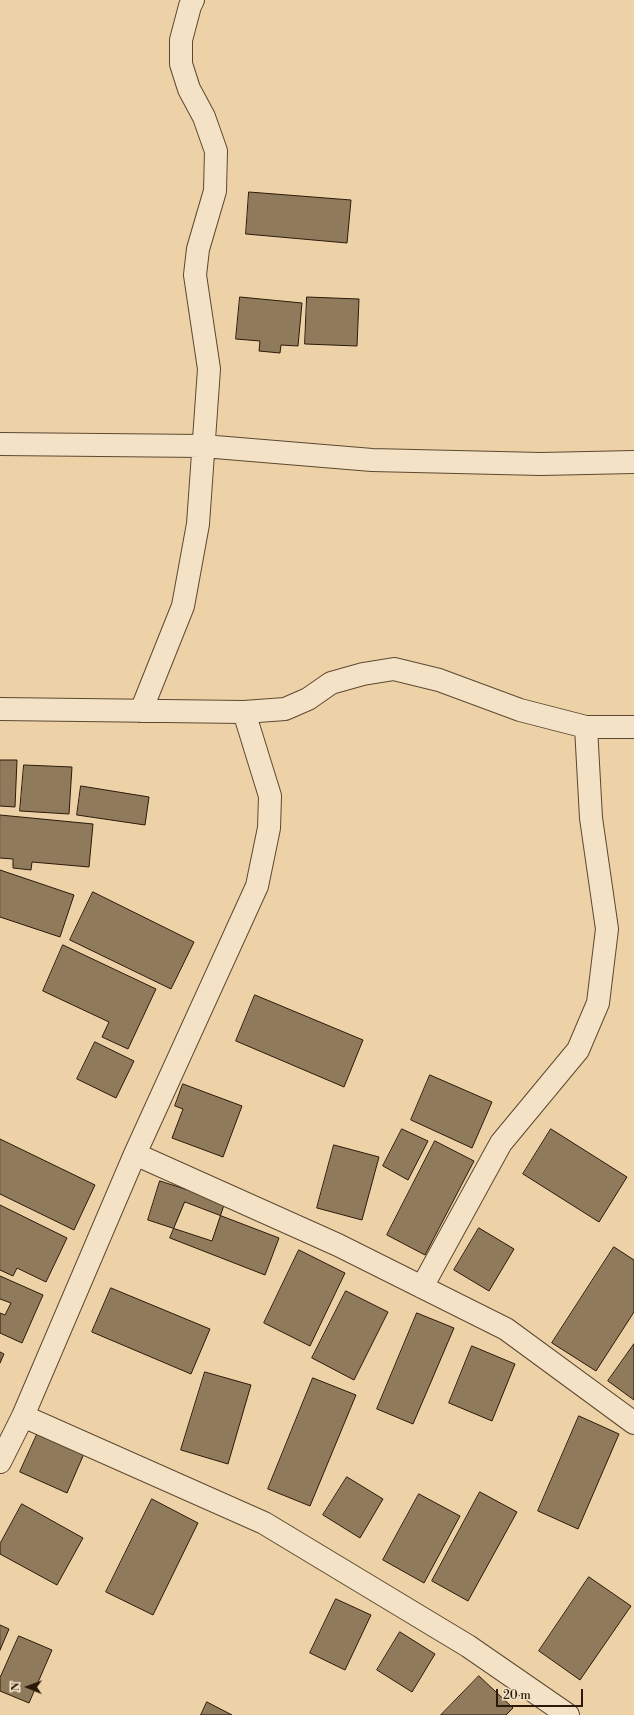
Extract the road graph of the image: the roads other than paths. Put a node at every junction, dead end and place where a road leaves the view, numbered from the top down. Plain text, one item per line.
1 (193, 0) edge
2 (0, 444) edge
3 (203, 446) junction
4 (634, 462) edge
5 (0, 709) edge
6 (141, 710) junction
7 (244, 712) junction
8 (586, 727) junction
9 (634, 727) edge
10 (135, 1154) junction
11 (422, 1287) junction
12 (23, 1416) junction
13 (634, 1423) edge
14 (0, 1462) edge
15 (568, 1715) edge

1 - 3 street
2 - 3 street
3 - 4 street
3 - 6 street
5 - 6 street
6 - 7 street
7 - 8 street
7 - 10 street
8 - 9 street
8 - 11 street
10 - 11 street
10 - 12 street
11 - 13 street
12 - 14 street
12 - 15 street

